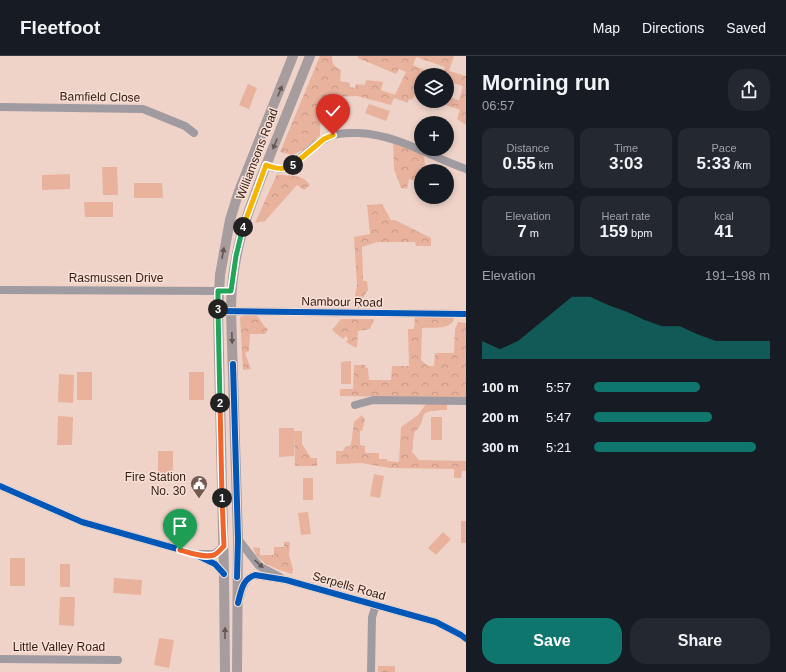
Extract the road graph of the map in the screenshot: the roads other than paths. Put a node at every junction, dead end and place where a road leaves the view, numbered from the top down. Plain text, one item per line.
1 (293, 56) edge
2 (310, 56) edge
3 (0, 107) edge
4 (194, 133) dead end
5 (266, 165) junction
6 (466, 169) edge
7 (0, 290) edge
8 (218, 291) junction
9 (231, 291) junction
10 (218, 311) junction
11 (231, 312) junction
12 (466, 314) edge
13 (466, 401) edge
14 (355, 405) dead end
15 (236, 462) junction
16 (221, 463) junction
17 (0, 486) edge
18 (238, 539) junction
19 (224, 546) junction
20 (192, 553) junction
21 (224, 574) junction
22 (286, 580) junction
23 (238, 603) junction
24 (376, 605) junction
25 (466, 639) edge
26 (0, 659) edge
27 (118, 660) dead end
28 (225, 672) edge
29 (238, 672) edge
30 (371, 672) edge

8 -> 1 main road, Williamsons Road
2 -> 5 main road, Williamsons Road
3 - 4 street, Bamfield Close
5 - 6 street
5 - 9 main road, Williamsons Road
7 - 8 street, Rasmussen Drive
8 - 9 street, Rasmussen Drive
8 - 10 main road, Williamsons Road
9 - 11 main road, Williamsons Road
10 - 11 street, Nambour Road
10 - 16 main road, Williamsons Road
11 - 12 street, Nambour Road
11 -> 15 main road, Williamsons Road
13 - 14 street
15 - 16 main road
15 - 18 main road, Williamsons Road
16 - 19 main road, Williamsons Road
17 - 20 street
18 -> 22 street, Serpells Road
18 - 23 main road, Williamsons Road
19 - 20 street
19 - 21 main road, Williamsons Road
20 - 21 street
28 -> 21 main road, Williamsons Road
22 - 23 street, Serpells Road
22 - 24 street, Serpells Road
23 - 29 main road, Williamsons Road
24 - 25 street, Serpells Road
24 - 30 street
26 - 27 street, Little Valley Road

